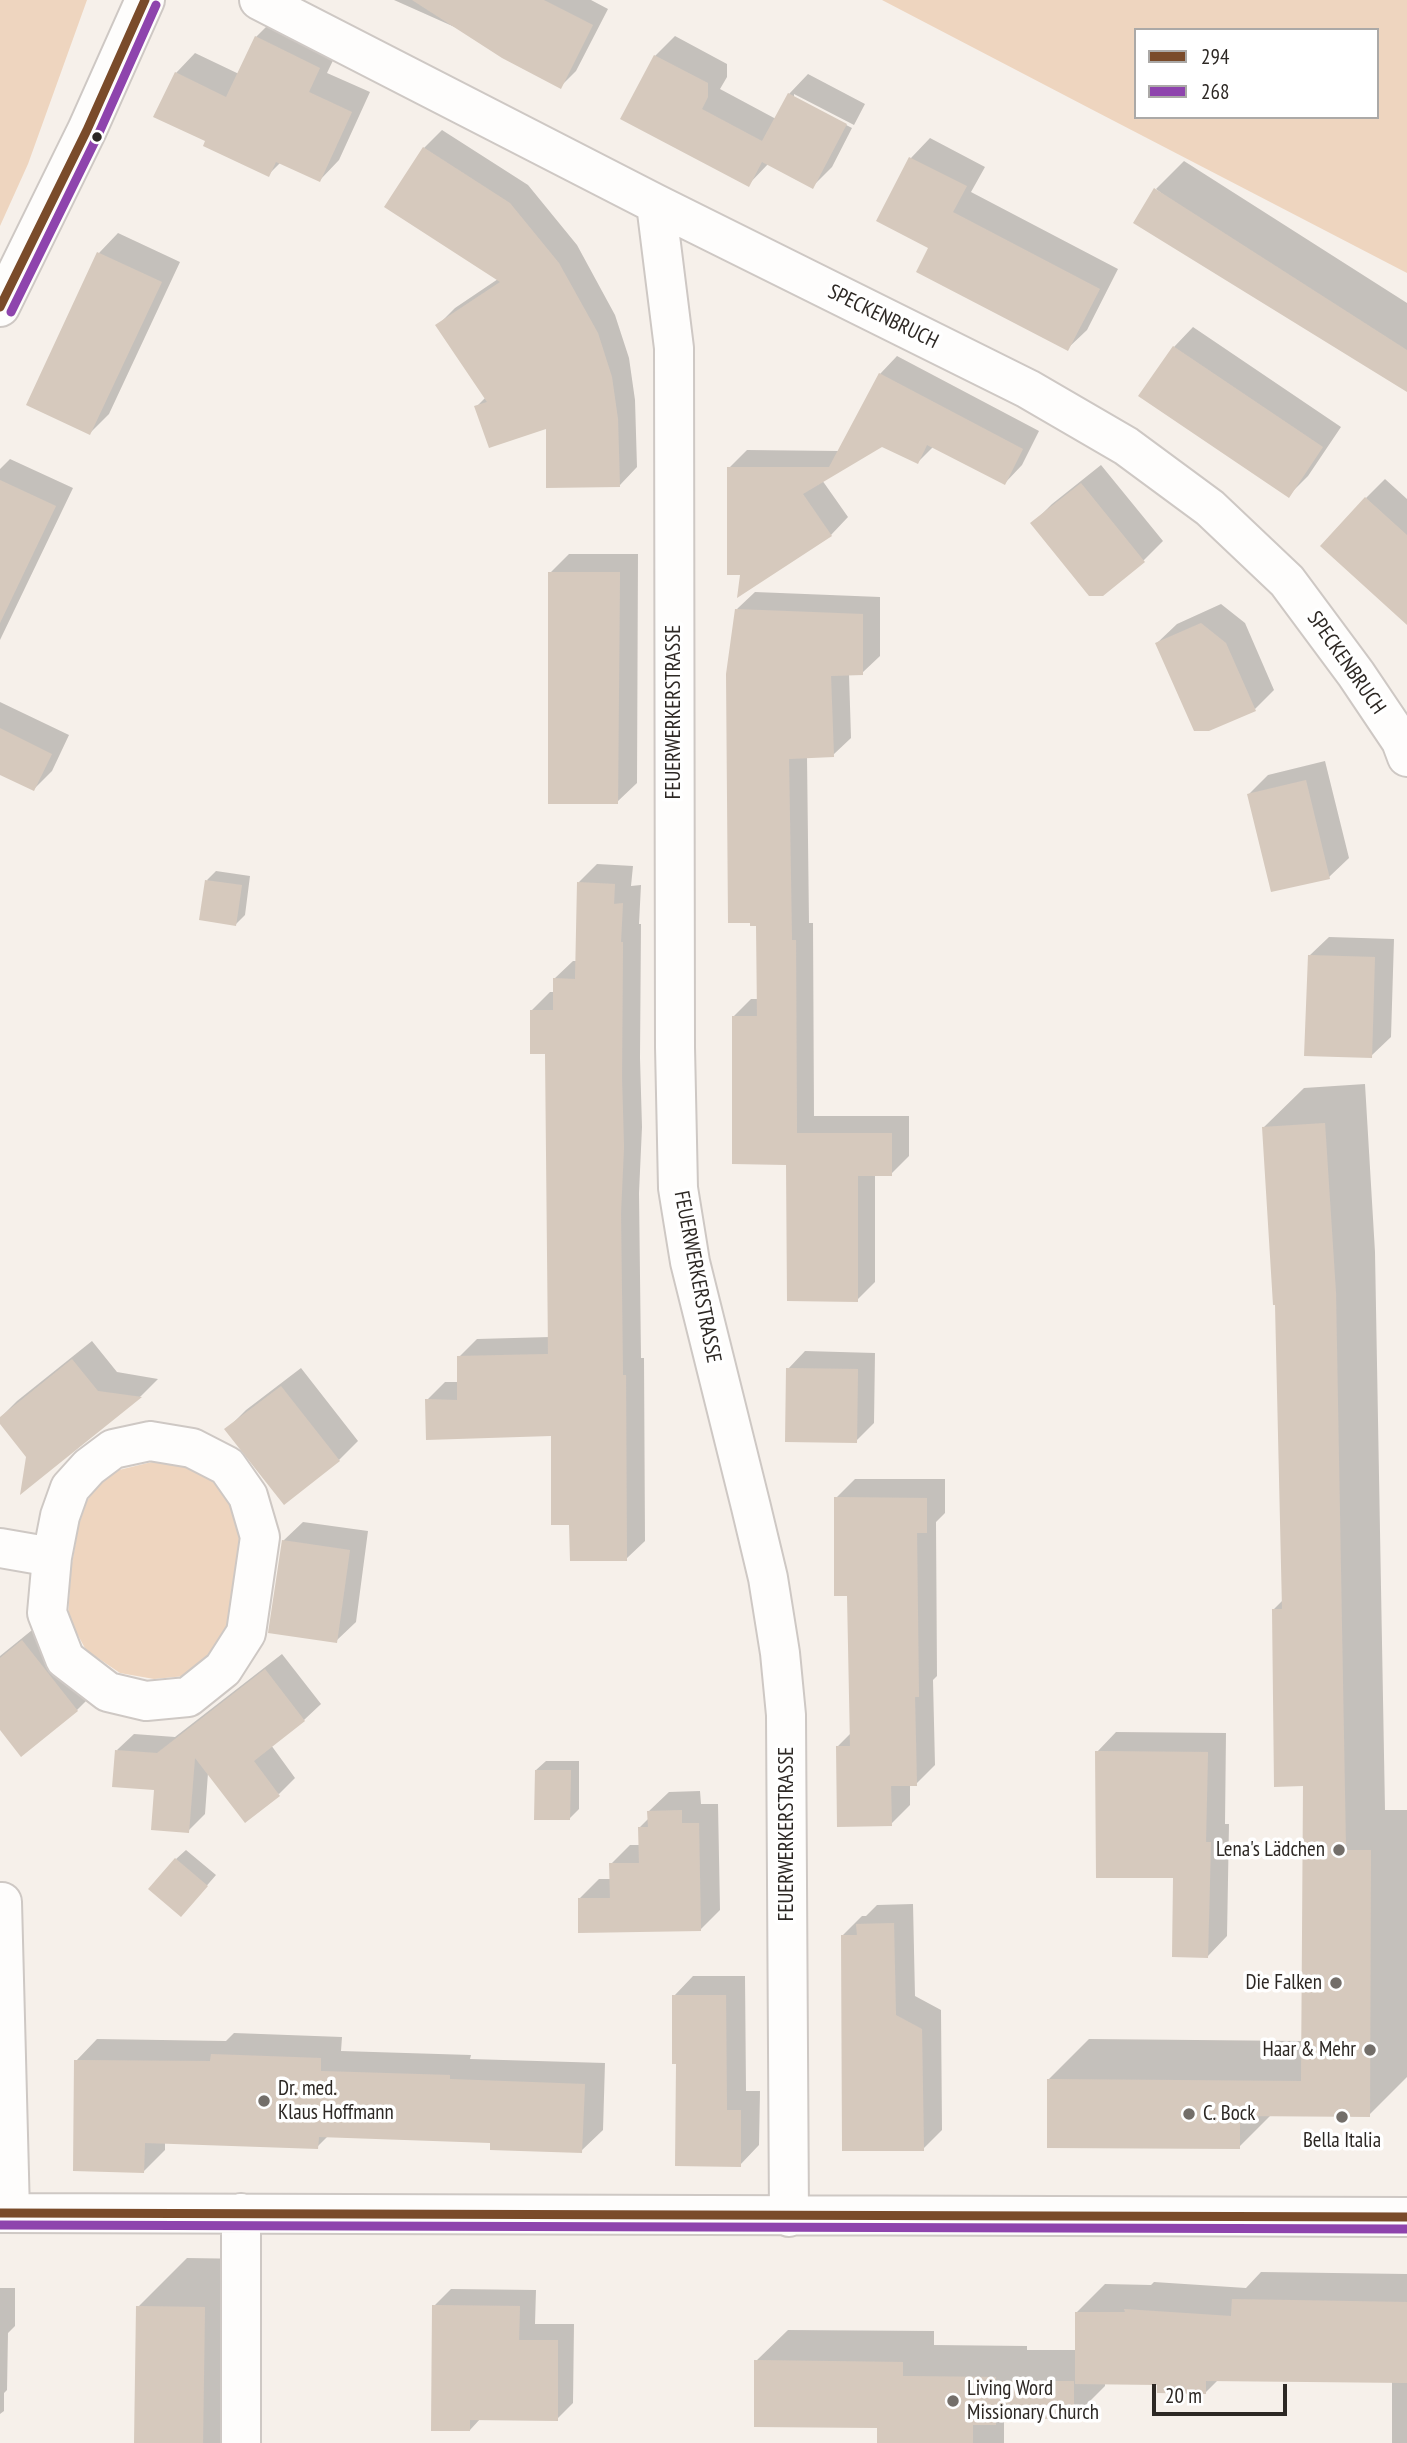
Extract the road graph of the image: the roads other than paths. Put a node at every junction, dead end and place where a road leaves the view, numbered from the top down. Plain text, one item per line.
1 (145, 0) edge
2 (258, 0) edge
3 (656, 204) junction
4 (0, 307) edge
5 (1407, 757) edge
6 (0, 1548) edge
7 (52, 1557) junction
8 (2, 1902) dead end
9 (5, 2213) edge
10 (241, 2213) junction
11 (789, 2217) junction
12 (1407, 2217) edge
13 (241, 2443) edge

1 - 4 street
2 - 3 street, SPECKENBRUCH
3 - 5 street, SPECKENBRUCH
3 - 11 street, FEUERWERKERSTRASSE
6 - 7 street
7 - 7 street
8 - 9 street
9 - 10 street
10 - 11 street
10 - 13 street
11 - 12 street

